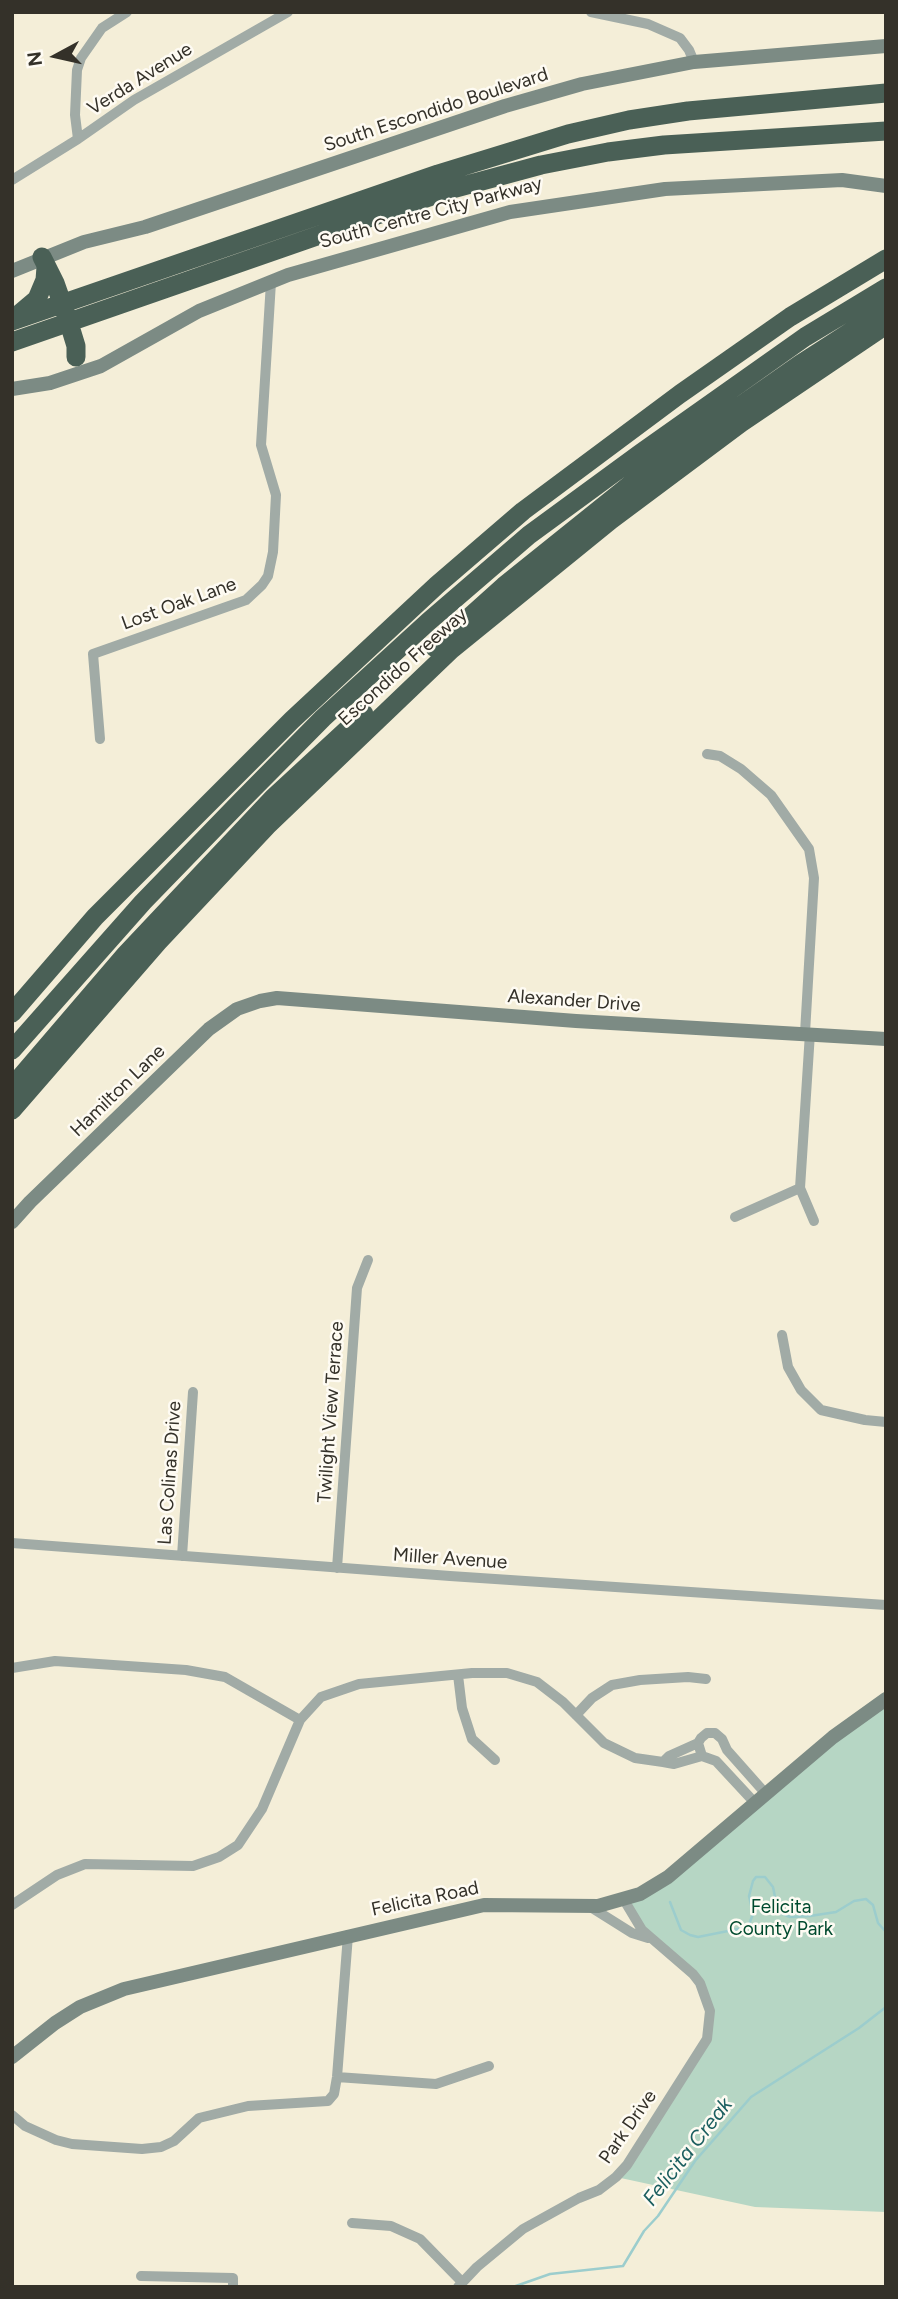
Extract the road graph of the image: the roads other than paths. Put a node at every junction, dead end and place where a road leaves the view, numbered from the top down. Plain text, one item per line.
1 (127, 12) edge
2 (288, 12) edge
3 (591, 12) edge
4 (886, 46) edge
5 (694, 62) junction
6 (886, 93) edge
7 (886, 131) edge
8 (78, 139) junction
9 (12, 180) edge
10 (886, 186) edge
11 (886, 259) edge
12 (44, 262) junction
13 (12, 271) edge
14 (271, 282) junction
15 (886, 288) edge
16 (58, 305) junction
17 (886, 310) edge
18 (102, 312) junction
19 (12, 320) edge
20 (65, 325) junction
21 (886, 325) edge
22 (12, 342) edge
23 (78, 359) junction
24 (12, 389) edge
25 (100, 739) dead end
26 (706, 754) dead end
27 (260, 1001) joint
28 (12, 1013) edge
29 (807, 1033) junction
30 (886, 1039) edge
31 (12, 1050) edge
32 (12, 1087) edge
33 (12, 1110) edge
34 (800, 1188) junction
35 (735, 1217) dead end
36 (814, 1221) dead end
37 (12, 1222) edge
38 (368, 1260) dead end
39 (782, 1335) dead end
40 (192, 1392) dead end
41 (886, 1422) edge
42 (12, 1543) edge
43 (182, 1556) junction
44 (337, 1568) junction
45 (886, 1605) edge
46 (12, 1668) edge
47 (458, 1675) junction
48 (706, 1679) dead end
49 (886, 1699) edge
50 (576, 1715) junction
51 (300, 1720) junction
52 (698, 1743) junction
53 (702, 1756) junction
54 (495, 1760) dead end
55 (663, 1762) junction
56 (761, 1799) junction
57 (624, 1900) junction
58 (12, 1905) edge
59 (589, 1906) junction
60 (348, 1935) junction
61 (650, 1939) junction
62 (12, 2057) edge
63 (489, 2066) dead end
64 (337, 2077) junction
65 (12, 2115) edge
66 (352, 2223) dead end
67 (141, 2276) dead end
68 (233, 2282) edge
69 (460, 2284) edge

1 - 8 street
2 - 8 street, Verda Avenue
3 - 5 street
4 - 5 street, South Escondido Boulevard
5 - 12 street, South Escondido Boulevard
6 - 16 highway, South Centre City Parkway
7 - 18 highway, South Centre City Parkway
8 - 9 street, Verda Avenue
10 - 14 street, South Centre City Parkway
11 - 28 highway, Escondido Freeway
12 - 13 street, South Escondido Boulevard
12 - 16 highway
12 - 19 highway
14 - 23 street, South Centre City Parkway
14 - 25 street, Lost Oak Lane
15 - 31 highway
16 - 19 highway, South Centre City Parkway
16 - 20 highway
17 - 32 highway
18 - 20 highway, South Centre City Parkway
18 - 23 highway
20 - 22 highway, South Centre City Parkway
20 - 23 highway
21 - 33 highway, Escondido Freeway
23 - 24 street, South Centre City Parkway
26 - 29 street
27 - 29 street, Alexander Drive
27 - 37 street, Hamilton Lane
29 - 30 street, Alexander Drive
29 - 34 street
34 - 35 street
34 - 36 street
38 - 44 street, Twilight View Terrace
39 - 41 street
40 - 43 street, Las Colinas Drive
42 - 43 street, Miller Avenue
43 - 44 street, Miller Avenue
44 - 45 street, Miller Avenue
46 - 51 street
47 - 50 street
47 - 51 street
47 - 54 street
48 - 50 street
49 - 56 street, Felicita Road
50 - 55 street
51 - 58 street
52 - 53 street
52 - 55 street
52 - 56 street
53 - 55 street
53 - 56 street
56 - 57 street, Felicita Road
57 - 59 street, Felicita Road
57 - 61 street, Park Drive
59 - 60 street, Felicita Road
59 - 61 street, Park Drive
60 - 62 street, Felicita Road
60 - 64 street
61 - 69 street, Park Drive
63 - 64 street
64 - 65 street
66 - 69 street
67 - 68 street

